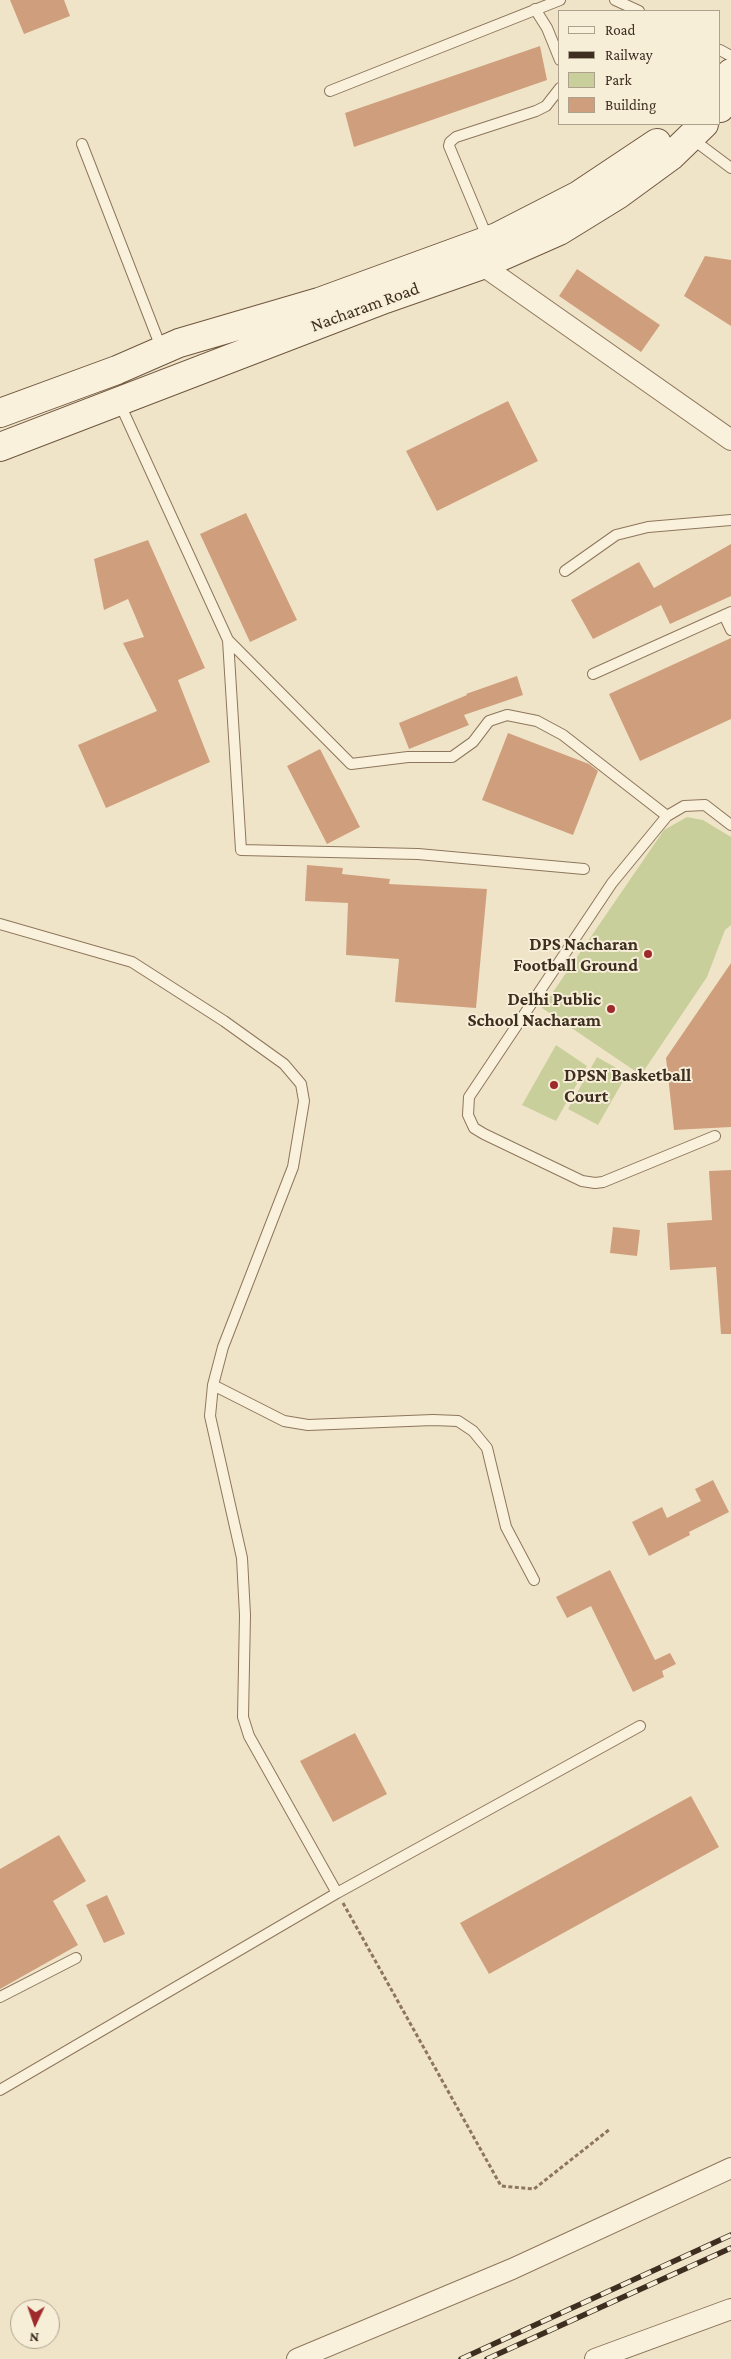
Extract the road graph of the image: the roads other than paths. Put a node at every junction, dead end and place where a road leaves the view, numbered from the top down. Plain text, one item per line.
1 (560, 0) edge
2 (616, 0) edge
3 (535, 9) junction
4 (637, 10) edge
5 (558, 55) edge
6 (731, 73) edge
7 (721, 83) edge
8 (330, 91) dead end
9 (558, 91) edge
10 (731, 95) edge
11 (721, 107) edge
12 (692, 128) edge
13 (82, 144) dead end
14 (731, 168) edge
15 (481, 250) junction
16 (162, 351) junction
17 (119, 402) junction
18 (0, 413) edge
19 (731, 440) edge
20 (0, 447) edge
21 (730, 520) edge
22 (565, 571) dead end
23 (727, 613) edge
24 (731, 630) edge
25 (228, 640) junction
26 (593, 674) dead end
27 (667, 816) junction
28 (731, 825) edge
29 (584, 869) dead end
30 (0, 924) edge
31 (715, 1136) dead end
32 (212, 1385) junction
33 (534, 1580) dead end
34 (640, 1726) dead end
35 (337, 1893) junction
36 (76, 1958) dead end
37 (0, 1997) edge
38 (0, 2090) edge
39 (731, 2168) edge
40 (731, 2309) edge
41 (297, 2359) edge
42 (595, 2359) edge

1 - 3 lane
2 - 4 lane
3 - 5 lane
3 - 8 lane
6 - 7 main road
9 - 15 lane
10 - 11 main road
12 - 14 lane
12 - 15 main road, Nacharam Road
13 - 16 lane
15 - 16 main road, Nacharam Road
15 - 17 main road, Nacharam Road
15 - 19 street
16 - 18 main road, Nacharam Road
17 - 20 main road, Nacharam Road
17 - 25 lane
21 - 22 lane
23 - 24 lane
23 - 26 lane
25 - 27 lane
25 - 29 lane
27 - 28 lane
27 - 31 lane
30 - 32 lane
32 - 33 lane
32 - 35 lane
34 - 35 lane
35 - 38 lane
36 - 37 lane
39 - 41 street
40 - 42 street

